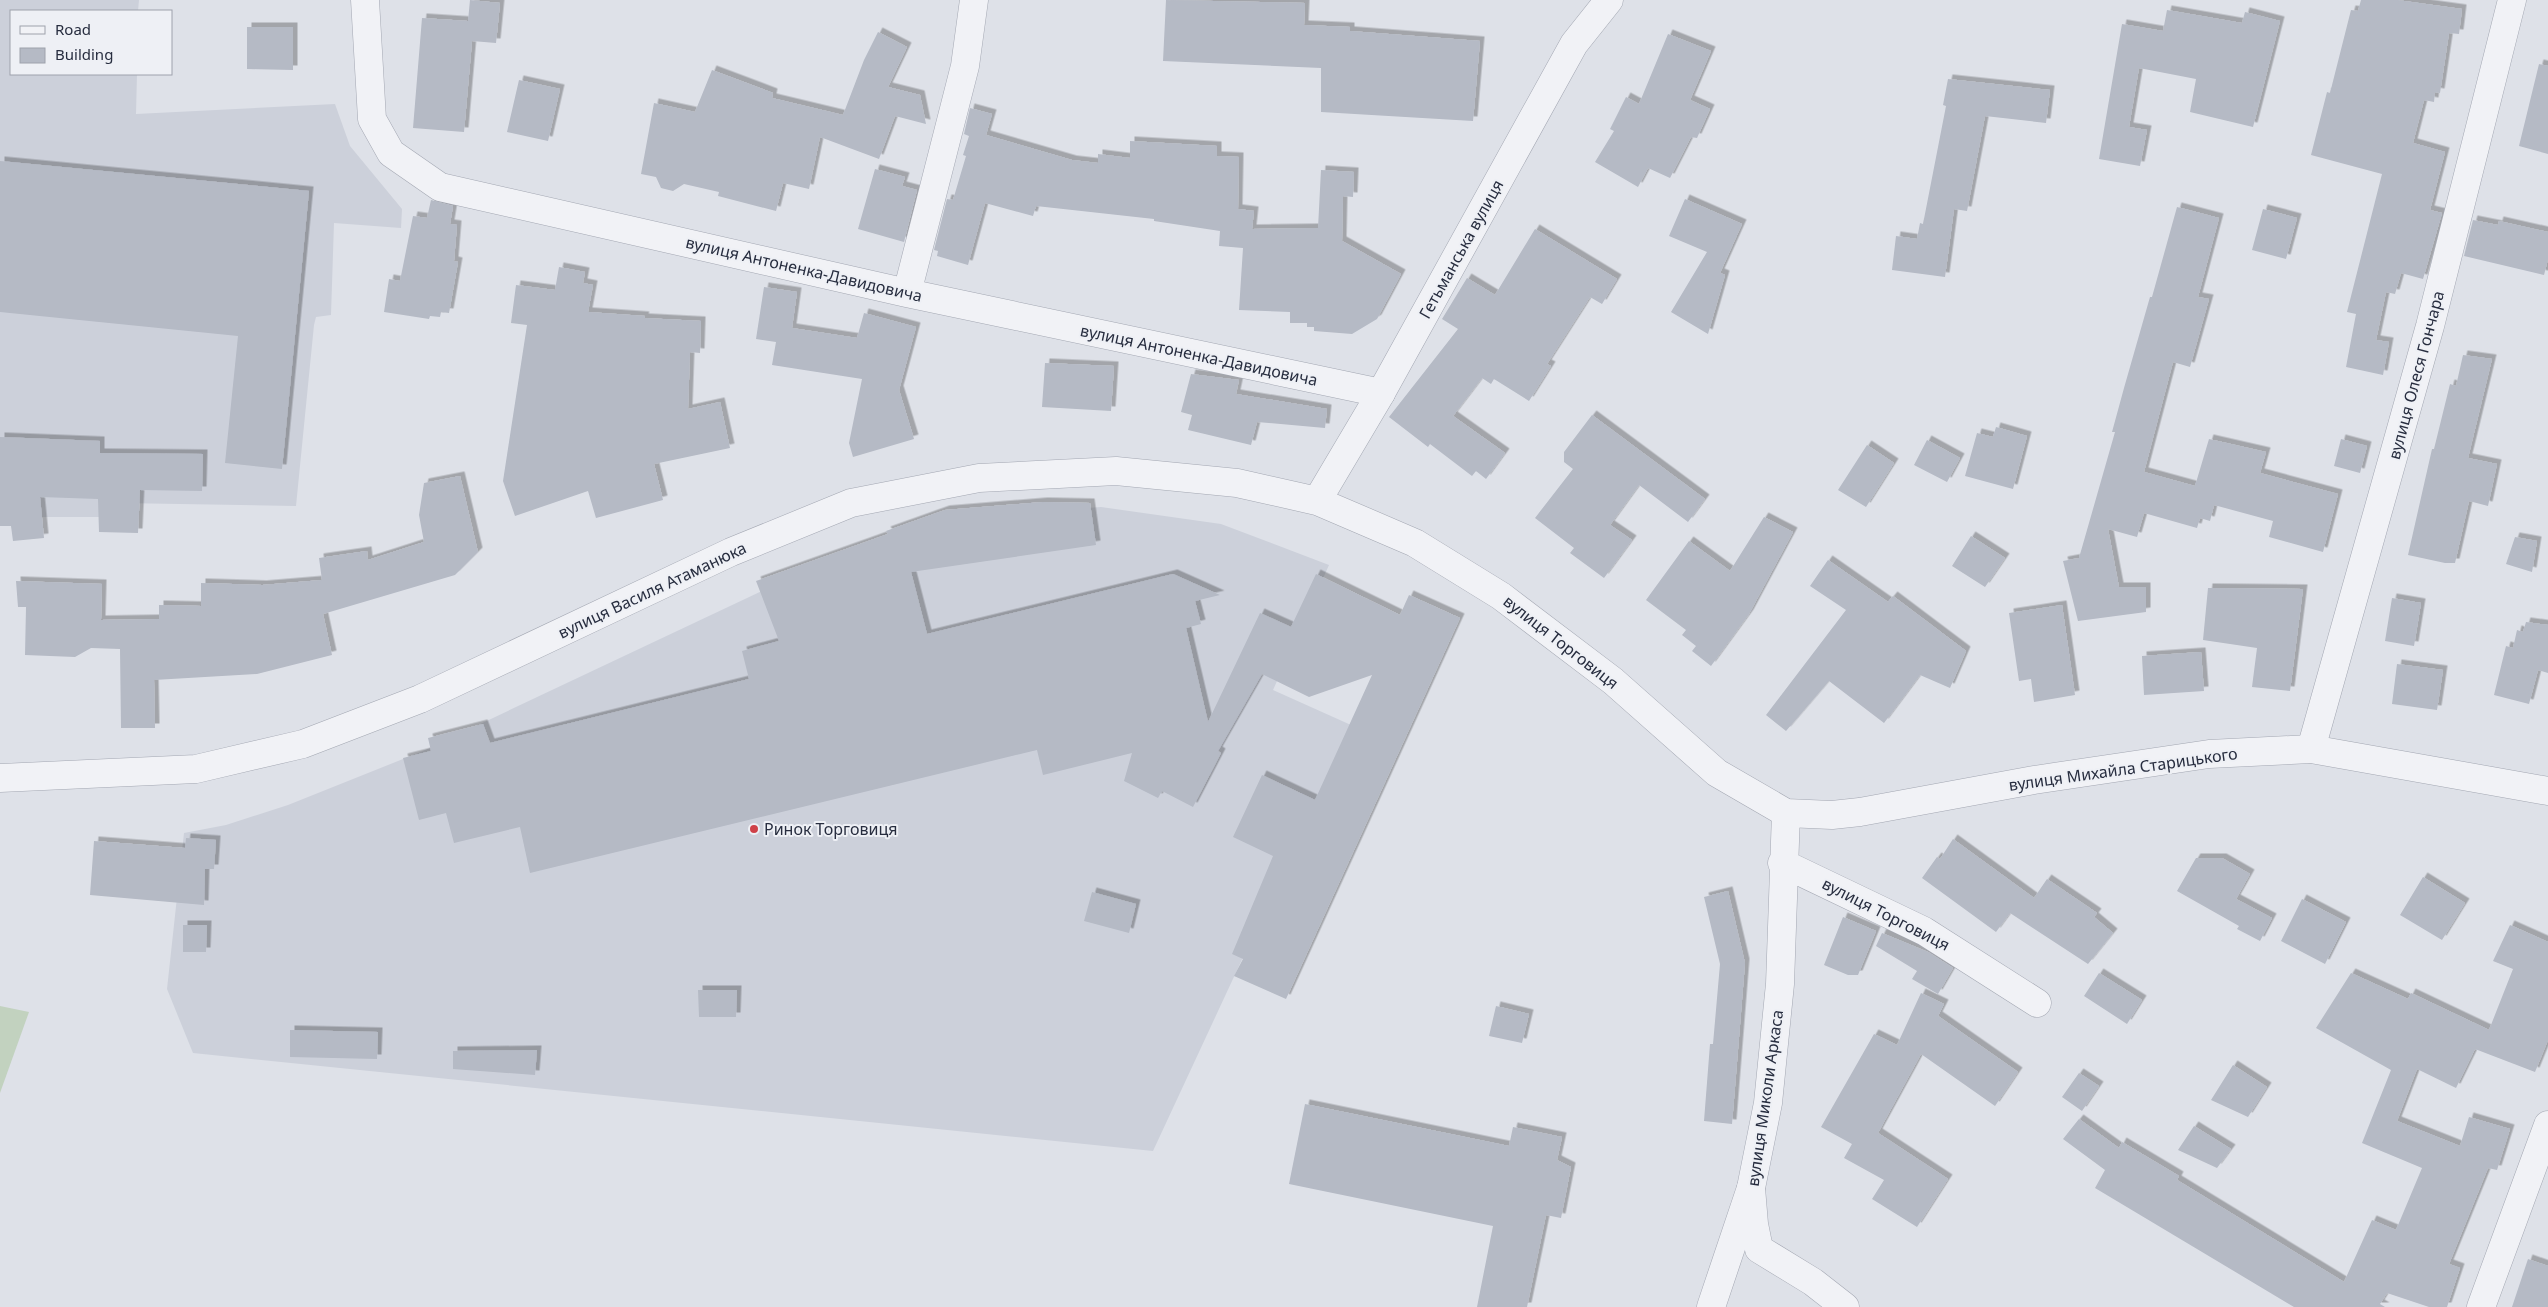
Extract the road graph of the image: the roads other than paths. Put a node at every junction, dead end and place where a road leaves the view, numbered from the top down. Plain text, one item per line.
1 (365, 0) edge
2 (974, 0) edge
3 (1609, 0) edge
4 (2512, 0) edge
5 (907, 293) junction
6 (1381, 393) junction
7 (1317, 501) junction
8 (2311, 749) junction
9 (0, 778) edge
10 (2548, 791) edge
11 (1786, 813) junction
12 (1782, 863) junction
13 (2037, 1003) dead end
14 (2548, 1125) edge
15 (1752, 1188) junction
16 (1711, 1307) edge
17 (1845, 1307) edge
18 (2480, 1307) edge

1 - 5 street, вулиця Антоненка-Давидовича
2 - 5 street
3 - 6 street, Гетьманська вулиця
4 - 8 street, вулиця Олеся Гончара
5 - 6 street, вулиця Антоненка-Давидовича
6 - 7 street, Гетьманська вулиця
7 - 9 street, вулиця Василя Атаманюка
7 - 11 street, вулиця Торговиця
8 - 10 street, вулиця Михайла Старицького
8 - 11 street, вулиця Михайла Старицького
11 - 12 street, вулиця Миколи Аркаса
12 - 13 street, вулиця Торговиця
12 - 15 street, вулиця Миколи Аркаса
14 - 18 street
15 - 16 street
15 - 17 street, вулиця Миколи Аркаса

